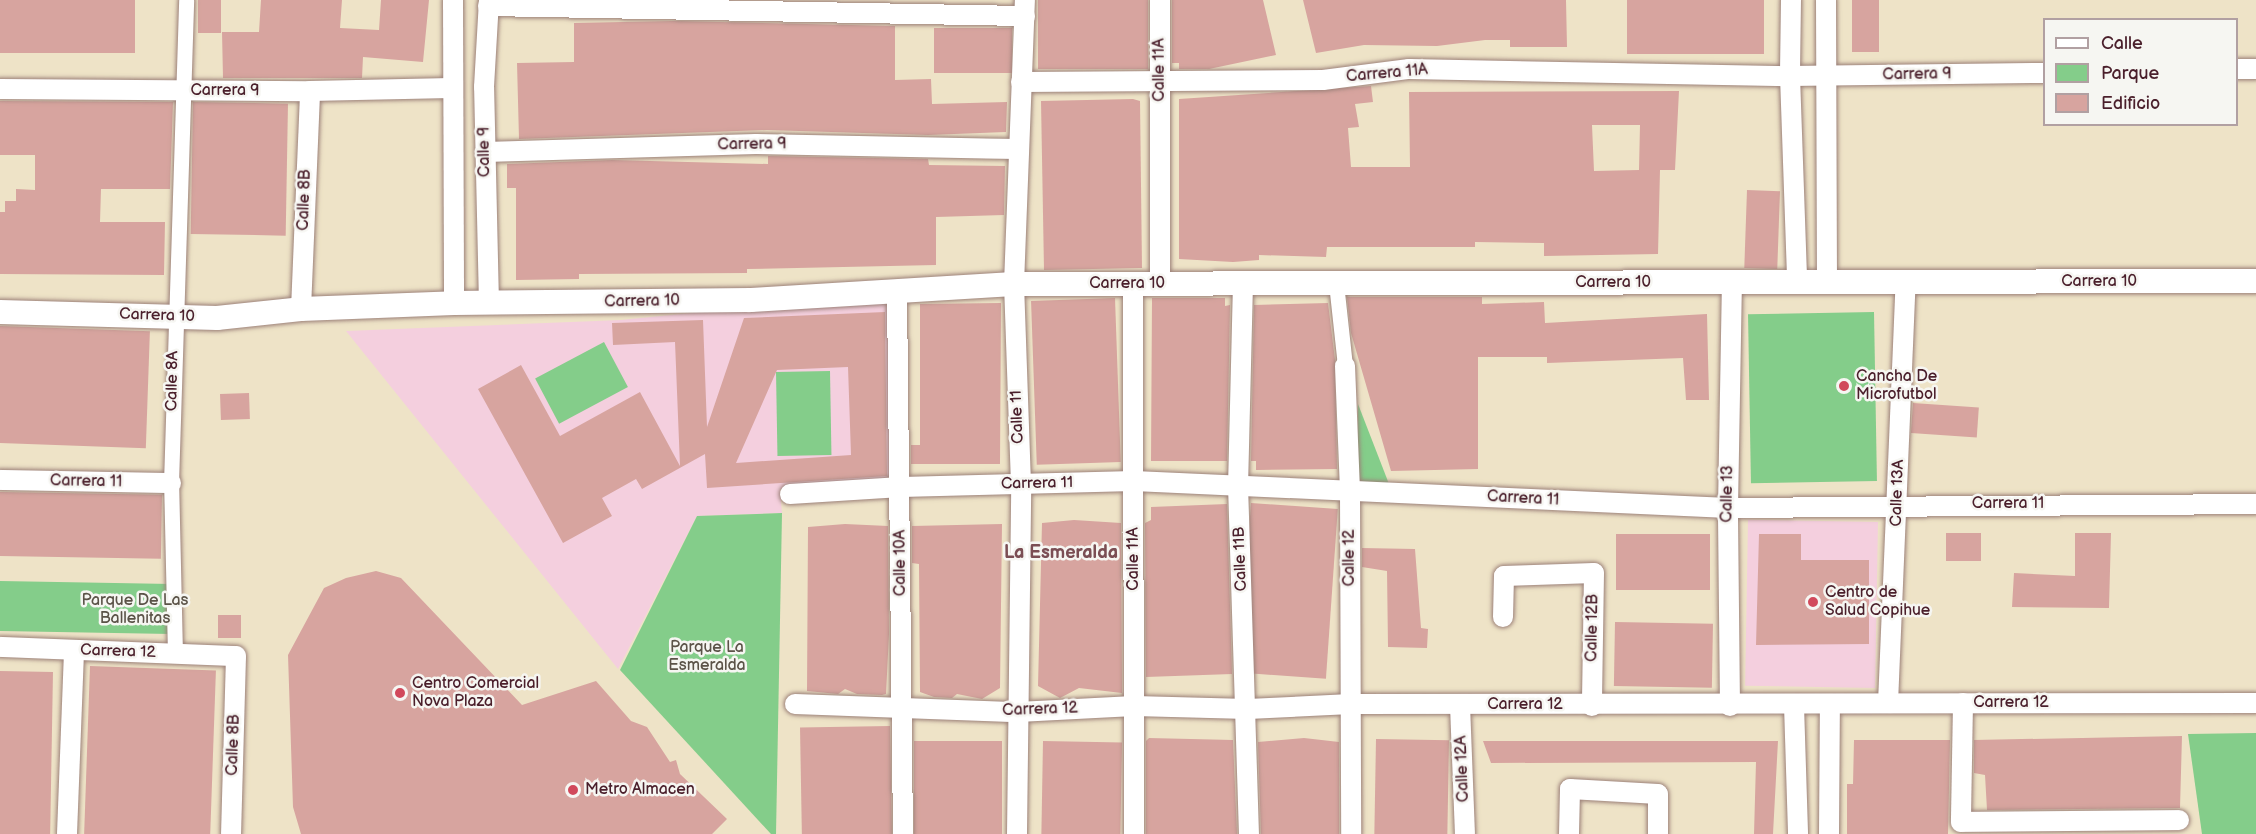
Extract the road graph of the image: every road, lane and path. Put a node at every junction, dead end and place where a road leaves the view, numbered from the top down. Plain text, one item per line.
1 (186, 0) edge
2 (453, 0) edge
3 (1160, 0) edge
4 (1791, 0) edge
5 (1826, 0) edge
6 (488, 3) edge
7 (1025, 8) edge
8 (2238, 69) edge
9 (2256, 69) edge
10 (2043, 72) edge
11 (1790, 76) junction
12 (1826, 76) junction
13 (1160, 81) junction
14 (1021, 82) junction
15 (451, 88) junction
16 (0, 89) edge
17 (184, 91) junction
18 (310, 92) junction
19 (1019, 149) junction
20 (485, 152) junction
21 (1797, 281) junction
22 (1732, 282) junction
23 (1827, 282) junction
24 (1906, 282) junction
25 (2256, 282) edge
26 (1243, 283) junction
27 (1336, 283) junction
28 (1014, 284) junction
29 (1133, 284) junction
30 (1160, 284) junction
31 (897, 292) junction
32 (454, 303) junction
33 (489, 304) junction
34 (301, 309) junction
35 (0, 312) edge
36 (174, 316) junction
37 (1346, 366) joint
38 (0, 480) edge
39 (1134, 481) junction
40 (171, 483) junction
41 (1021, 484) junction
42 (1238, 484) junction
43 (902, 487) junction
44 (1350, 492) junction
45 (790, 494) dead end
46 (2256, 504) edge
47 (1898, 505) junction
48 (1728, 508) junction
49 (1503, 617) dead end
50 (0, 647) edge
51 (74, 650) junction
52 (176, 654) junction
53 (236, 656) joint
54 (1888, 703) junction
55 (1963, 703) junction
56 (2256, 703) edge
57 (795, 704) dead end
58 (1351, 704) junction
59 (1460, 705) junction
60 (1794, 705) junction
61 (1830, 705) junction
62 (1134, 706) junction
63 (1592, 706) junction
64 (1730, 706) junction
65 (900, 709) junction
66 (1248, 709) junction
67 (1018, 712) junction
68 (2179, 820) dead end
69 (67, 834) edge
70 (231, 834) edge
71 (903, 834) edge
72 (1017, 834) edge
73 (1134, 834) edge
74 (1250, 834) edge
75 (1351, 834) edge
76 (1465, 834) edge
77 (1569, 834) edge
78 (1658, 834) edge
79 (1798, 834) edge
80 (1829, 834) edge

1 - 17 street, Calle 8A
2 - 15 street, Calle 9
3 - 13 street, Calle 11A
4 - 11 street
5 - 12 street
6 - 7 street
6 - 20 street, Calle 9
7 - 14 street, Calle 11
8 - 9 street
10 - 12 street, Carrera 9
11 - 12 street, Carrera 9
11 - 13 street, Carrera 11A
11 - 21 street
12 - 23 street
13 - 14 street, Carrera 11A
13 - 30 street, Calle 11A
14 - 19 street, Calle 11
15 - 18 street, Carrera 9
15 - 32 street, Calle 9
16 - 17 street, Carrera 9
17 - 18 street, Carrera 9
17 - 36 street, Calle 8A
18 - 34 street, Calle 8B
19 - 20 street, Carrera 9
19 - 28 street, Calle 11
20 - 33 street, Calle 9
21 - 22 street, Carrera 10
21 - 23 street, Carrera 10
22 - 27 street, Carrera 10
22 - 48 street, Calle 13
23 - 24 street, Carrera 10
24 - 25 street, Carrera 10
24 - 47 street, Calle 13A
26 - 27 street, Carrera 10
26 - 30 street, Carrera 10
26 - 42 street, Calle 11B
27 - 37 street, Calle 12
28 - 29 street, Carrera 10
28 - 31 street, Carrera 10
28 - 41 street, Calle 11
29 - 30 street, Carrera 10
29 - 39 street, Calle 11A
31 - 33 street, Carrera 10
31 - 43 street, Calle 10A
32 - 33 street, Carrera 10
32 - 34 street, Carrera 10
34 - 36 street, Carrera 10
35 - 36 street, Carrera 10
36 - 40 street, Calle 8A
37 - 44 street, Calle 12
38 - 40 street, Carrera 11
39 - 41 street, Carrera 11
39 - 42 street, Carrera 11
39 - 62 street, Calle 11A
40 - 52 street, Calle 8A
41 - 43 street, Carrera 11
41 - 67 street, Calle 11
42 - 44 street, Carrera 11
42 - 66 street, Calle 11B
43 - 45 street, Carrera 11
43 - 65 street, Calle 10A
44 - 48 street, Carrera 11
44 - 58 street, Calle 12
46 - 47 street, Carrera 11
47 - 48 street, Carrera 11
47 - 54 street, Calle 13A
48 - 64 street, Calle 13
49 - 63 street, Calle 12B
50 - 51 street, Carrera 12
51 - 52 street, Carrera 12
51 - 69 street
52 - 53 street, Carrera 12
53 - 70 street, Calle 8B
54 - 55 street, Carrera 12
54 - 61 street, Carrera 12
55 - 56 street, Carrera 12
55 - 68 street
57 - 65 street, Carrera 12
58 - 59 street, Carrera 12
58 - 66 street, Carrera 12
58 - 75 street, Calle 12
59 - 63 street, Carrera 12
59 - 76 street, Calle 12A
60 - 61 street, Carrera 12
60 - 64 street, Carrera 12
60 - 79 street
61 - 80 street
62 - 66 street, Carrera 12
62 - 67 street, Carrera 12
62 - 73 street, Calle 11A
63 - 64 street, Carrera 12
65 - 67 street, Carrera 12
65 - 71 street, Calle 10A
66 - 74 street, Calle 11B
67 - 72 street, Calle 11
77 - 78 street

